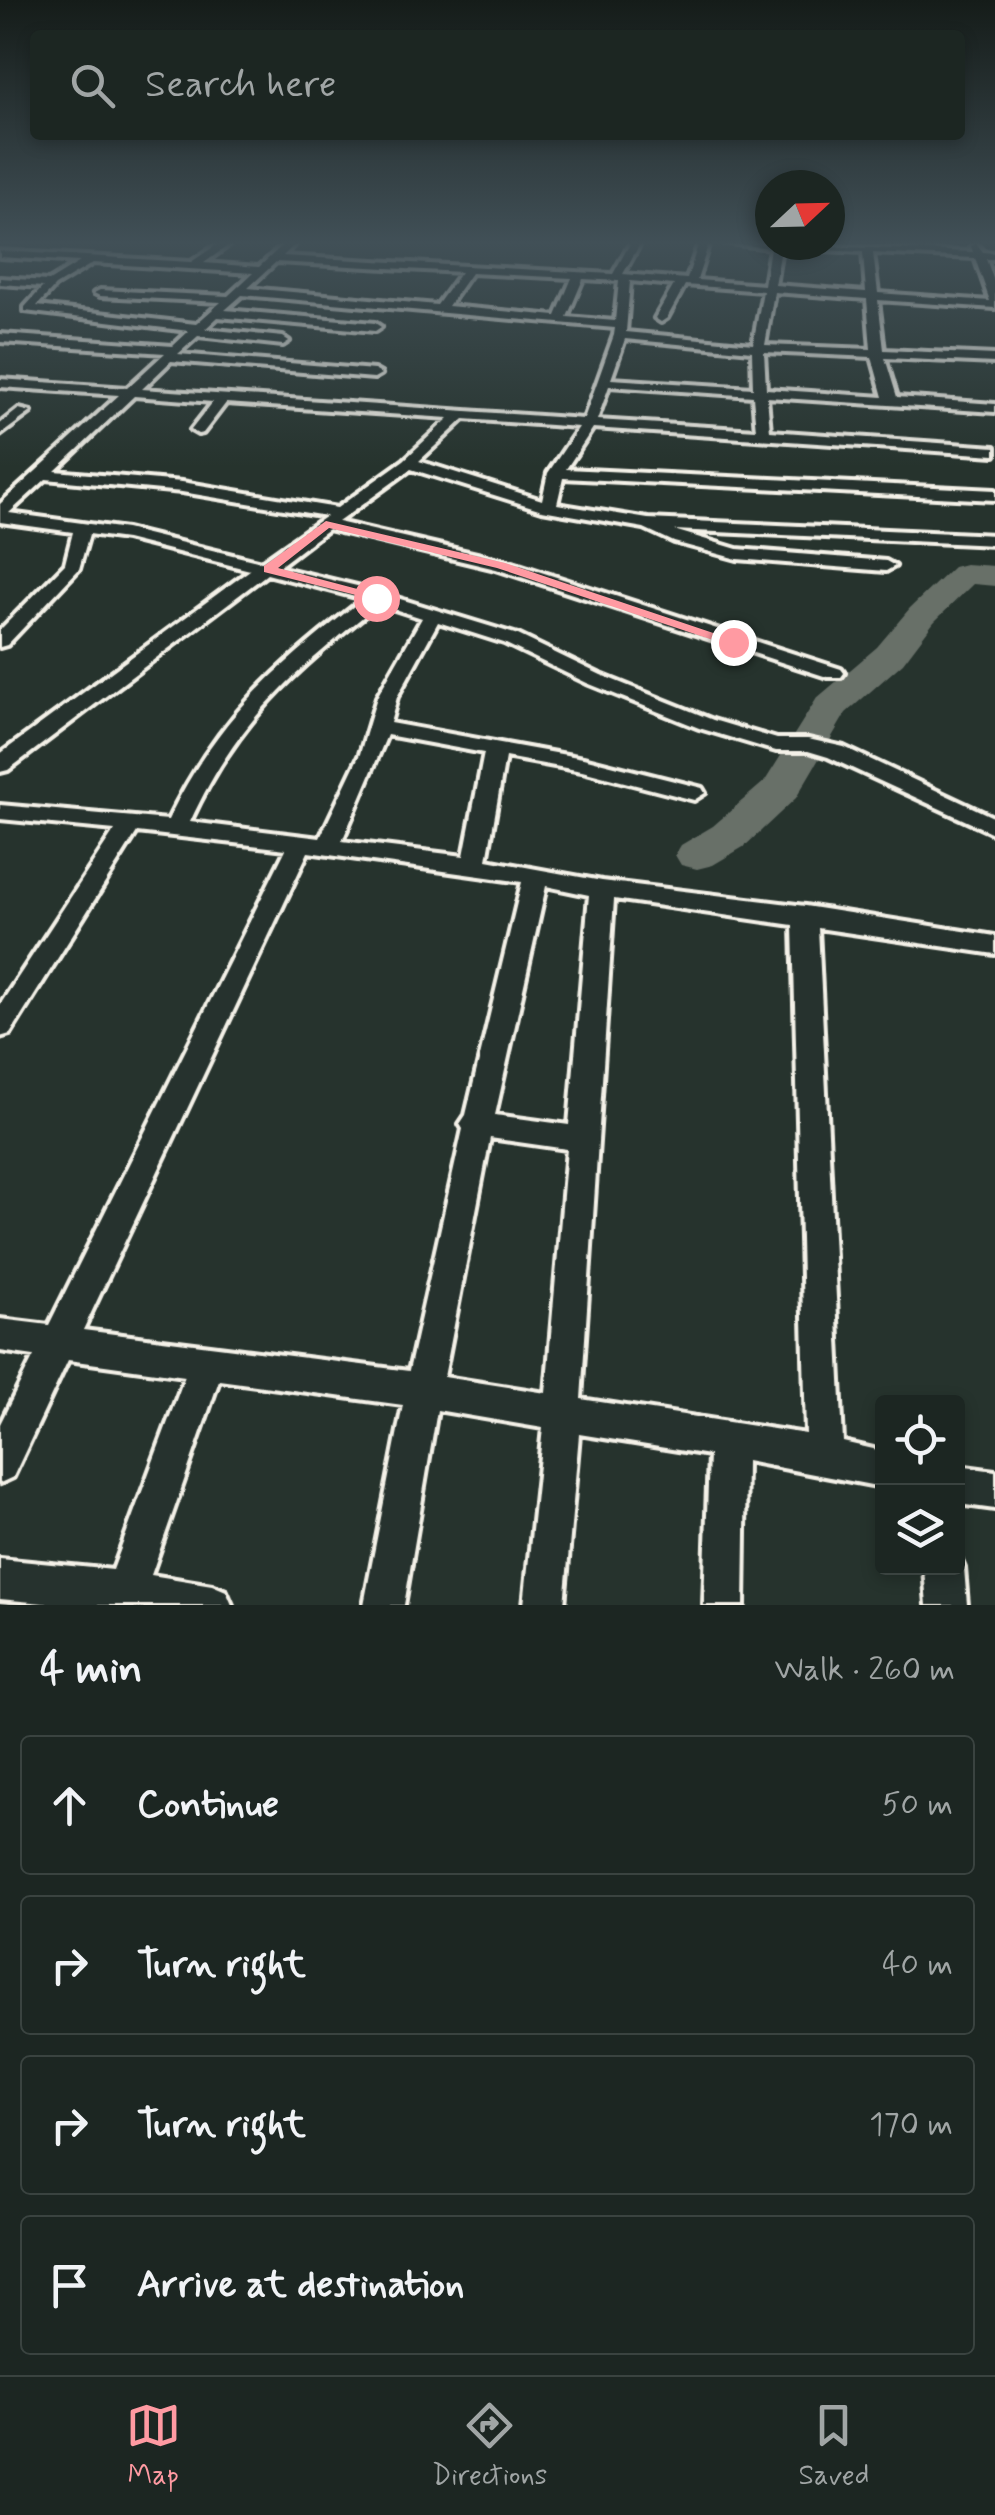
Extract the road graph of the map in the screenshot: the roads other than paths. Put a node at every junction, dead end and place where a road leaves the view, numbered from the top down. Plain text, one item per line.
1 (119, 317) edge
2 (210, 317) edge
3 (259, 317) edge
4 (529, 317) edge
5 (561, 317) edge
6 (620, 317) edge
7 (765, 317) edge
8 (875, 317) edge
9 (560, 320) junction
10 (375, 327) dead end
11 (196, 330) junction
12 (620, 330) junction
13 (0, 338) edge
14 (284, 340) dead end
15 (759, 348) junction
16 (171, 353) junction
17 (878, 355) junction
18 (995, 359) edge
19 (374, 374) dead end
20 (602, 382) junction
21 (0, 383) edge
22 (133, 392) junction
23 (760, 392) junction
24 (222, 400) junction
25 (892, 401) junction
26 (995, 408) edge
27 (24, 412) dead end
28 (462, 414) junction
29 (589, 423) junction
30 (198, 430) dead end
31 (0, 432) edge
32 (763, 435) junction
33 (995, 451) edge
34 (409, 463) junction
35 (556, 473) junction
36 (43, 474) junction
37 (0, 488) edge
38 (23, 492) junction
39 (995, 495) edge
40 (548, 507) junction
41 (0, 515) edge
42 (333, 519) junction
43 (648, 524) junction
44 (83, 526) junction
45 (995, 540) edge
46 (886, 566) dead end
47 (268, 569) junction
48 (376, 598) junction
49 (433, 615) junction
50 (0, 642) edge
51 (834, 673) dead end
52 (377, 727) junction
53 (496, 749) junction
54 (0, 766) edge
55 (694, 793) dead end
56 (0, 812) edge
57 (128, 826) junction
58 (995, 827) edge
59 (176, 828) junction
60 (314, 846) junction
61 (474, 866) junction
62 (536, 876) junction
63 (602, 890) junction
64 (805, 916) junction
65 (995, 945) edge
66 (0, 1028) edge
67 (475, 1124) junction
68 (583, 1139) junction
69 (0, 1335) edge
70 (59, 1345) junction
71 (207, 1364) junction
72 (420, 1390) junction
73 (562, 1416) junction
74 (728, 1443) junction
75 (825, 1456) junction
76 (0, 1464) edge
77 (875, 1467) edge
78 (965, 1486) edge
79 (995, 1490) edge
80 (944, 1575) edge
81 (0, 1579) edge
82 (122, 1598) edge
83 (212, 1605) edge
84 (384, 1605) edge
85 (544, 1605) edge
86 (724, 1605) edge
87 (946, 1605) edge

1 - 11 street
2 - 11 street
3 - 10 street
4 - 9 street
5 - 9 street
6 - 12 street
7 - 15 street
8 - 17 street
9 - 12 street
11 - 14 street
11 - 16 street
12 - 15 street
12 - 20 street
13 - 16 street
15 - 17 street
15 - 23 street
16 - 19 street
16 - 22 street
17 - 18 street
17 - 25 street
20 - 23 street
20 - 29 street
21 - 22 street
22 - 24 street
22 - 36 street
23 - 25 street
23 - 32 street
24 - 28 street
24 - 30 street
25 - 26 street
27 - 31 street
28 - 29 street
28 - 34 street
29 - 32 street
29 - 35 street
32 - 33 street
34 - 40 street
34 - 42 street
35 - 39 street
35 - 40 street
36 - 38 street
36 - 42 street
37 - 38 street
38 - 41 street
40 - 43 street
41 - 44 street
42 - 47 street
42 - 51 street
43 - 45 street
43 - 46 street
44 - 47 street
44 - 50 street
47 - 48 street
47 - 54 street
48 - 49 street
48 - 59 street
49 - 52 street
49 - 58 street
52 - 53 street
52 - 60 street
53 - 55 street
53 - 61 street
56 - 57 street
57 - 59 street
57 - 66 street
59 - 60 street
60 - 61 street
60 - 70 street
61 - 62 street
62 - 63 street
62 - 67 street
63 - 64 street
63 - 68 street
64 - 65 street
64 - 75 street
67 - 68 street
67 - 72 street
68 - 73 street
69 - 70 street
70 - 71 street
70 - 76 street
71 - 72 street
71 - 82 street
72 - 73 street
72 - 84 street
73 - 74 street
73 - 85 street
74 - 75 street
74 - 86 street
75 - 77 street
78 - 79 street
80 - 87 street
81 - 82 street
82 - 83 street

